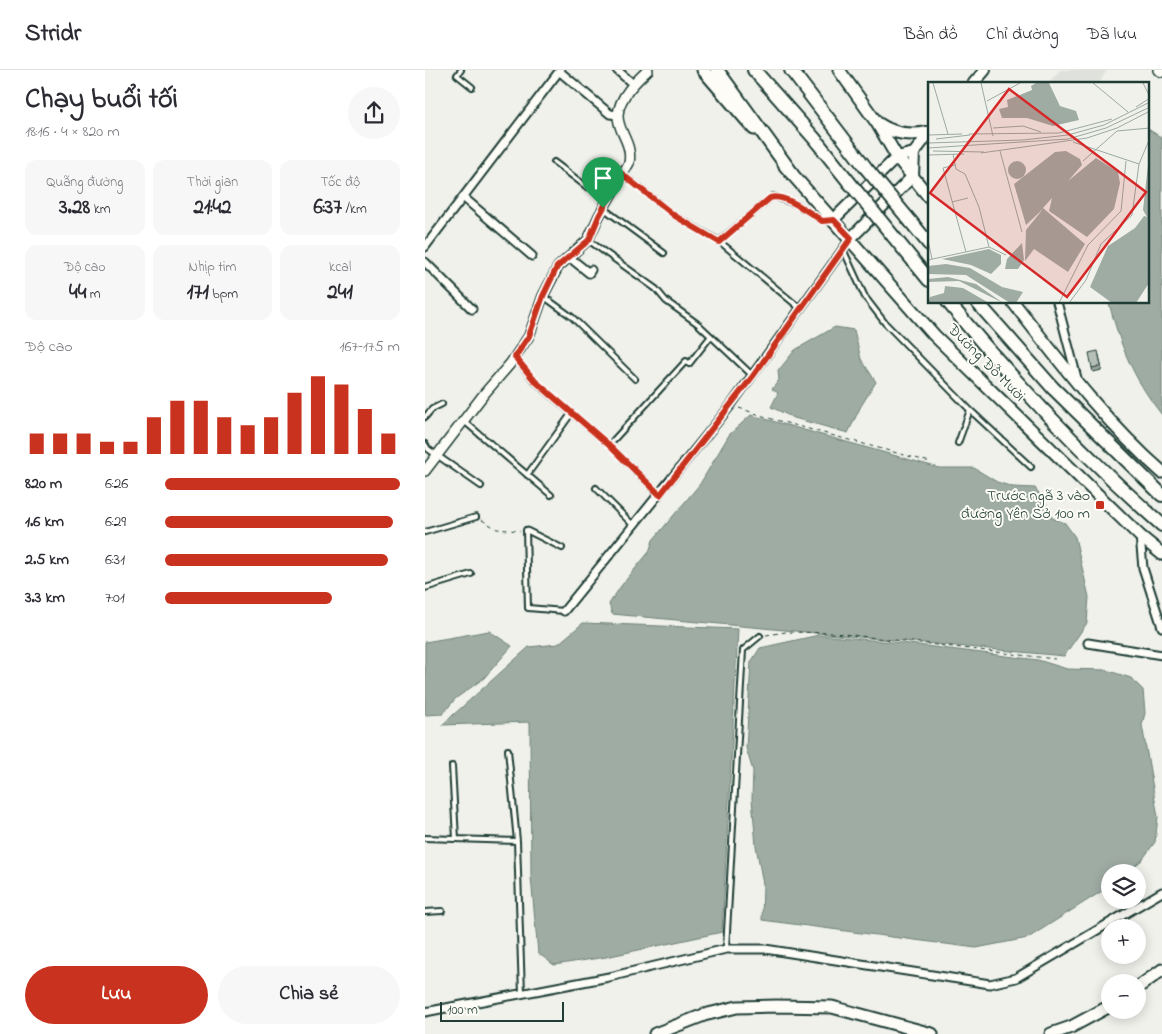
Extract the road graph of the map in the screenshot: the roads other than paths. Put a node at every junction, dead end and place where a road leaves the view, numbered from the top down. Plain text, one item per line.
1 (461, 70) edge
2 (617, 70) edge
3 (648, 70) edge
4 (703, 70) edge
5 (717, 70) edge
6 (754, 70) edge
7 (791, 70) edge
8 (839, 70) edge
9 (985, 70) edge
10 (1158, 70) edge
11 (559, 71) edge
12 (1162, 72) edge
13 (975, 82) edge
14 (633, 84) junction
15 (471, 87) dead end
16 (618, 115) junction
17 (877, 123) junction
18 (928, 132) edge
19 (928, 133) edge
20 (914, 153) junction
21 (897, 157) junction
22 (554, 162) dead end
23 (791, 172) junction
24 (622, 174) junction
25 (913, 176) junction
26 (615, 187) junction
27 (928, 196) edge
28 (463, 197) junction
29 (603, 208) junction
30 (834, 220) junction
31 (851, 238) junction
32 (589, 240) junction
33 (719, 242) junction
34 (928, 243) edge
35 (425, 248) edge
36 (843, 249) junction
37 (664, 253) dead end
38 (532, 256) dead end
39 (569, 257) junction
40 (425, 262) edge
41 (591, 270) dead end
42 (928, 279) edge
43 (543, 296) junction
44 (950, 304) edge
45 (979, 304) edge
46 (1015, 304) edge
47 (1058, 304) edge
48 (472, 309) dead end
49 (801, 309) junction
50 (711, 336) junction
51 (515, 357) junction
52 (753, 376) junction
53 (635, 379) dead end
54 (1079, 386) junction
55 (442, 404) dead end
56 (970, 410) junction
57 (571, 414) junction
58 (425, 417) edge
59 (464, 421) junction
60 (958, 443) dead end
61 (425, 444) edge
62 (609, 445) junction
63 (438, 454) junction
64 (1031, 467) dead end
65 (425, 471) edge
66 (1162, 472) edge
67 (527, 475) junction
68 (481, 486) dead end
69 (597, 488) dead end
70 (660, 495) junction
71 (1162, 495) edge
72 (551, 496) dead end
73 (476, 517) road end
74 (1162, 525) edge
75 (634, 526) junction
76 (425, 532) edge
77 (1140, 536) junction
78 (562, 548) dead end
79 (1162, 554) edge
80 (471, 574) dead end
81 (425, 588) edge
82 (564, 611) joint
83 (1162, 627) edge
84 (760, 636) road end
85 (1088, 643) dead end
86 (1162, 655) edge
87 (508, 750) dead end
88 (452, 766) dead end
89 (425, 838) edge
90 (456, 839) junction
91 (517, 841) junction
92 (1162, 892) edge
93 (442, 911) dead end
94 (425, 912) edge
95 (726, 949) junction
96 (1162, 970) edge
97 (1146, 982) edge
98 (522, 995) junction
99 (1101, 1011) edge
100 (425, 1012) edge
101 (655, 1034) edge
102 (932, 1034) edge
103 (1051, 1034) edge

1 - 15 lane
2 - 14 street
3 - 14 street
4 - 23 main road, Đường Đỗ Mười
5 - 23 highway
6 - 42 highway, bridge
7 - 34 highway, bridge
8 - 17 main road
9 - 13 main road
10 - 12 street
11 - 16 street
11 - 28 street
14 - 16 street
16 - 24 street
17 - 18 main road
17 - 21 main road
19 - 20 main road
20 - 21 main road
20 - 25 main road
21 - 25 main road
21 - 30 main road
22 - 26 lane
23 - 30 main road, Đường Đỗ Mười
24 - 26 street
24 - 33 lane
25 - 27 main road
25 - 31 main road
26 - 29 street
28 - 35 street
28 - 38 street
29 - 32 street
29 - 37 lane
30 - 31 main road, Đường Đỗ Mười
30 - 33 lane
31 - 36 street
31 - 77 main road, Đường Đỗ Mười
32 - 39 street
32 - 50 lane
33 - 49 lane
36 - 49 street
36 - 56 lane
39 - 41 street
39 - 43 street
40 - 48 street
43 - 51 street
43 - 53 lane
44 - 74 highway
45 - 71 highway
46 - 54 main road
47 - 54 street
49 - 52 street
50 - 52 lane
50 - 62 lane
51 - 57 lane
51 - 59 street
52 - 70 street
54 - 66 main road
55 - 58 lane
56 - 60 lane
56 - 64 lane
57 - 62 lane
57 - 67 lane
59 - 63 street
59 - 67 lane
61 - 63 lane
62 - 70 lane
63 - 65 street
63 - 68 lane
67 - 72 lane
69 - 75 lane
70 - 75 street
73 - 76 lane
75 - 82 street
77 - 79 main road, Đường Đỗ Mười
77 - 83 street
78 - 82 lane
80 - 81 lane
84 - 95 lane
85 - 86 street
87 - 91 lane
88 - 90 lane
89 - 90 lane
90 - 91 lane
91 - 98 lane
92 - 95 street
93 - 94 lane
95 - 98 street
96 - 97 main road
98 - 100 street
99 - 103 main road
101 - 102 main road

